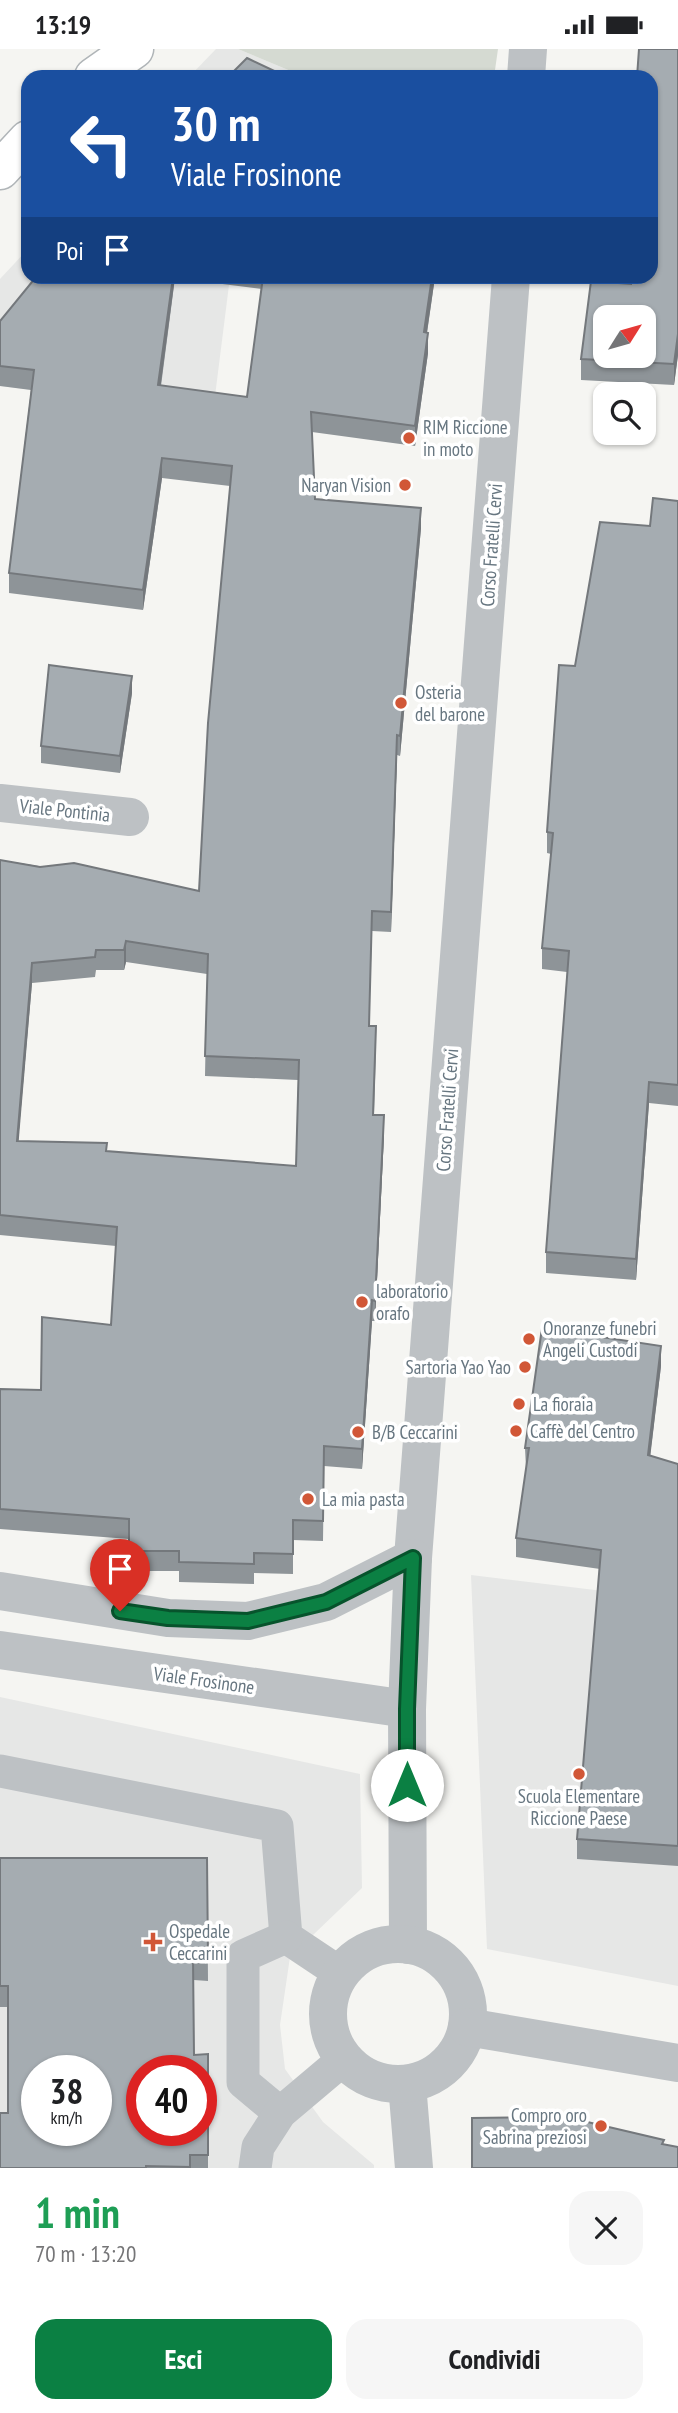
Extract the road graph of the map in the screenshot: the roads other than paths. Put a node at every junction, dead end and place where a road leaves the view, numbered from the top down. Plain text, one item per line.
1 (100, 49) edge
2 (134, 49) edge
3 (528, 49) edge
4 (86, 70) edge
5 (104, 70) edge
6 (526, 70) edge
7 (21, 148) edge
8 (0, 170) edge
9 (510, 284) edge
10 (0, 803) edge
11 (130, 817) dead end
12 (413, 1558) junction
13 (0, 1591) edge
14 (0, 1650) edge
15 (407, 1709) junction
16 (0, 1771) edge
17 (286, 1937) junction
18 (408, 1945) junction
19 (340, 1973) junction
20 (467, 2027) junction
21 (344, 2059) junction
22 (678, 2063) edge
23 (407, 2084) junction
24 (280, 2113) junction
25 (255, 2168) edge
26 (414, 2168) edge

1 - 4 main road
2 - 5 main road
3 - 6 street
7 - 8 main road
9 - 12 street, Corso Fratelli Cervi
10 - 11 street, Viale Pontinia
12 - 13 street
12 - 15 street, Corso Fratelli Cervi
14 - 15 street, Viale Frosinone
15 - 18 street, Corso Fratelli Cervi
16 - 17 lane
17 - 19 lane
17 - 24 lane
18 - 19 street
18 - 20 street
19 - 21 street
20 - 22 street
20 - 23 street
21 - 23 street
21 - 24 lane
23 - 26 street
24 - 25 lane

